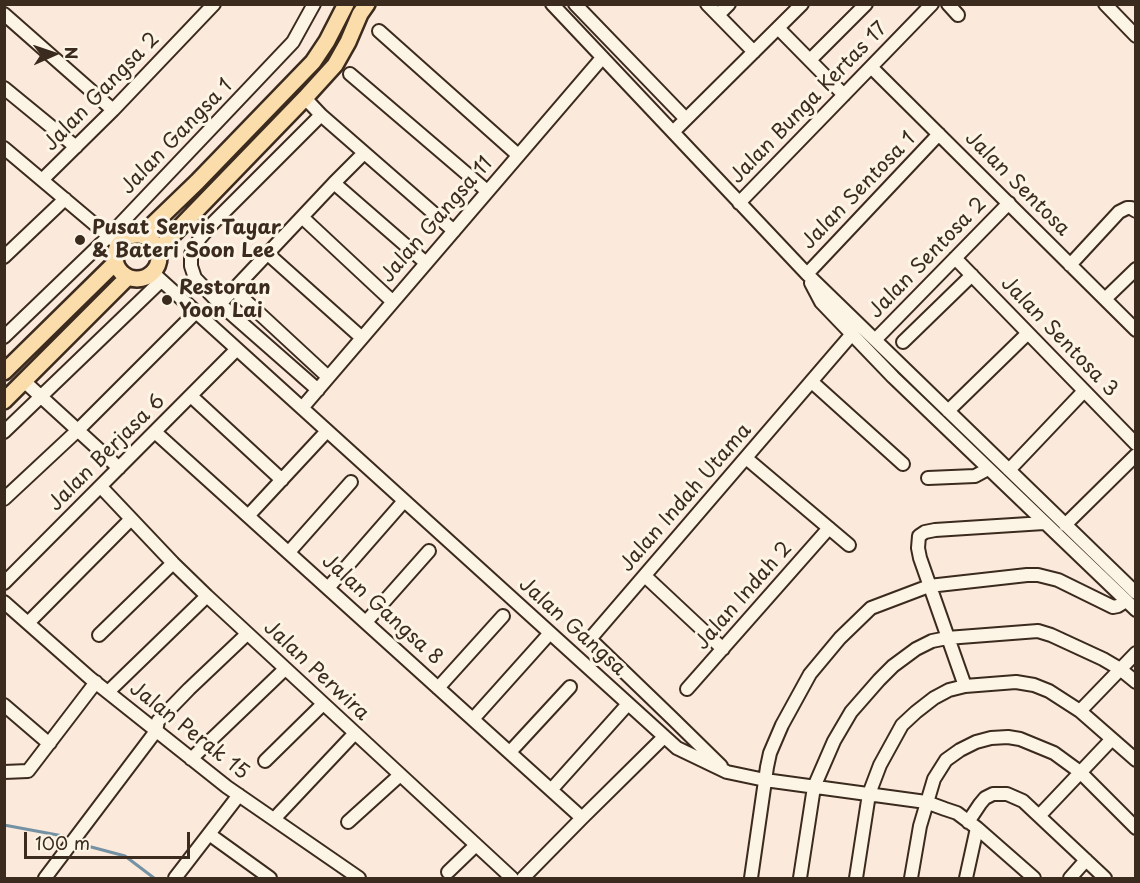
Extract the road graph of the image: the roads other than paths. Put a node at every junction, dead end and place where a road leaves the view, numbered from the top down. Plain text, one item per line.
1 (214, 4) edge
2 (314, 4) edge
3 (346, 4) edge
4 (367, 4) edge
5 (552, 4) edge
6 (575, 4) edge
7 (707, 4) edge
8 (729, 4) edge
9 (802, 4) edge
10 (866, 4) edge
11 (932, 4) edge
12 (948, 4) edge
13 (1105, 4) edge
14 (4, 14) edge
15 (718, 15) junction
16 (958, 15) dead end
17 (778, 28) junction
18 (379, 31) dead end
19 (1136, 36) edge
20 (754, 52) junction
21 (602, 57) junction
22 (810, 60) junction
23 (872, 67) junction
24 (350, 74) dead end
25 (4, 88) edge
26 (844, 95) junction
27 (305, 98) junction
28 (113, 110) junction
29 (321, 115) junction
30 (686, 119) junction
31 (673, 132) junction
32 (939, 134) junction
33 (76, 147) junction
34 (4, 148) edge
35 (364, 153) junction
36 (518, 155) junction
37 (42, 180) junction
38 (334, 183) junction
39 (488, 191) junction
40 (65, 199) junction
41 (740, 203) junction
42 (1009, 203) junction
43 (228, 207) junction
44 (197, 209) junction
45 (1136, 212) edge
46 (302, 217) junction
47 (454, 231) junction
48 (142, 235) junction
49 (113, 240) junction
50 (158, 250) junction
51 (268, 254) junction
52 (4, 257) edge
53 (955, 258) junction
54 (115, 263) junction
55 (426, 263) junction
56 (1070, 265) junction
57 (1136, 269) edge
58 (807, 274) junction
59 (972, 275) junction
60 (128, 277) junction
61 (157, 277) junction
62 (234, 290) junction
63 (1105, 299) junction
64 (393, 302) junction
65 (220, 304) junction
66 (196, 312) junction
67 (1136, 330) edge
68 (1028, 333) junction
69 (852, 334) junction
70 (4, 337) edge
71 (362, 338) junction
72 (875, 340) junction
73 (903, 342) dead end
74 (237, 349) junction
75 (4, 372) edge
76 (328, 377) junction
77 (25, 382) junction
78 (812, 382) junction
79 (318, 390) junction
80 (1084, 391) junction
81 (41, 396) junction
82 (191, 396) junction
83 (4, 401) edge
84 (302, 408) junction
85 (948, 411) junction
86 (78, 430) junction
87 (327, 431) junction
88 (4, 432) edge
89 (155, 432) junction
90 (1136, 444) edge
91 (1136, 455) edge
92 (746, 458) junction
93 (903, 464) dead end
94 (120, 468) junction
95 (988, 469) junction
96 (1009, 470) junction
97 (928, 478) dead end
98 (282, 480) junction
99 (351, 482) dead end
100 (100, 487) junction
101 (4, 499) edge
102 (404, 501) junction
103 (248, 516) junction
104 (131, 519) junction
105 (1044, 523) junction
106 (1065, 525) junction
107 (829, 528) junction
108 (849, 545) dead end
109 (429, 551) dead end
110 (289, 552) junction
111 (173, 563) junction
112 (645, 576) junction
113 (4, 583) edge
114 (929, 586) junction
115 (328, 588) junction
116 (207, 596) junction
117 (1131, 597) edge
118 (4, 602) edge
119 (1136, 610) edge
120 (503, 616) dead end
121 (366, 622) junction
122 (28, 623) junction
123 (550, 633) junction
124 (247, 634) junction
125 (99, 635) dead end
126 (947, 638) junction
127 (723, 649) junction
128 (1136, 653) edge
129 (285, 669) junction
130 (1120, 669) junction
131 (96, 682) junction
132 (1136, 682) edge
133 (965, 686) junction
134 (570, 687) dead end
135 (438, 688) junction
136 (687, 689) dead end
137 (108, 692) junction
138 (323, 704) junction
139 (627, 704) junction
140 (4, 705) edge
141 (1080, 711) junction
142 (473, 719) junction
143 (156, 731) junction
144 (355, 734) junction
145 (664, 736) junction
146 (1112, 739) junction
147 (50, 743) junction
148 (510, 752) junction
149 (191, 759) junction
150 (1136, 760) edge
151 (265, 761) dead end
152 (722, 770) junction
153 (4, 772) edge
154 (1080, 772) junction
155 (400, 775) junction
156 (765, 780) junction
157 (814, 787) junction
158 (551, 790) junction
159 (869, 794) junction
160 (239, 795) junction
161 (926, 802) junction
162 (1039, 816) junction
163 (582, 818) junction
164 (273, 819) junction
165 (348, 822) dead end
166 (972, 825) junction
167 (1136, 828) edge
168 (209, 834) junction
169 (476, 845) junction
170 (1086, 860) junction
171 (448, 872) dead end
172 (179, 877) edge
173 (354, 877) edge
174 (45, 879) edge
175 (270, 879) edge
176 (512, 879) edge
177 (523, 879) edge
178 (751, 879) edge
179 (800, 879) edge
180 (856, 879) edge
181 (911, 879) edge
182 (966, 879) edge
183 (1034, 879) edge
184 (1070, 879) edge
185 (1105, 879) edge

1 - 28 street, Jalan Gangsa 2
2 - 49 street, Jalan Gangsa 1
3 - 48 main road
4 - 27 main road
5 - 21 street
6 - 30 street
7 - 15 street
8 - 15 street
9 - 17 street
10 - 22 street
11 - 23 street, Jalan Bunga Kertas 17
12 - 16 street
13 - 19 street
14 - 28 street
15 - 20 street
17 - 20 street
17 - 22 street
18 - 36 street
20 - 30 street
21 - 31 street
21 - 36 street, Jalan Gangsa 11
22 - 26 street
23 - 26 street, Jalan Bunga Kertas 17
23 - 32 street, Jalan Sentosa
24 - 39 street
25 - 33 street
26 - 41 street, Jalan Bunga Kertas 17
27 - 29 street
27 - 44 main road
28 - 33 street, Jalan Gangsa 2
29 - 35 street
29 - 43 street
30 - 31 street
31 - 41 street
32 - 42 street, Jalan Sentosa
32 - 58 street, Jalan Sentosa 1
33 - 37 street, Jalan Gangsa 2
34 - 37 street
35 - 38 street
35 - 47 street
36 - 39 street, Jalan Gangsa 11
37 - 40 street
38 - 46 street
38 - 55 street
39 - 47 street, Jalan Gangsa 11
40 - 49 street
40 - 52 street
41 - 58 street
42 - 53 street, Jalan Sentosa 2
42 - 56 street, Jalan Sentosa
43 - 44 street
43 - 65 street
44 - 50 main road
45 - 56 street
46 - 51 street
46 - 64 street
47 - 55 street, Jalan Gangsa 11
48 - 49 main road
48 - 50 main road
49 - 54 main road
49 - 70 street, Jalan Gangsa 1
50 - 61 main road
51 - 62 street
51 - 71 street
53 - 59 street, Jalan Sentosa 3
53 - 72 street, Jalan Sentosa 2
54 - 60 main road
54 - 75 main road
55 - 64 street, Jalan Gangsa 11
56 - 63 street, Jalan Sentosa
57 - 63 street
58 - 69 street
58 - 72 street
59 - 68 street, Jalan Sentosa 3
59 - 73 street
60 - 61 main road
60 - 77 main road
61 - 66 street, Jalan Gangsa
61 - 81 street
62 - 65 street
62 - 76 street
63 - 67 street, Jalan Sentosa
64 - 71 street, Jalan Gangsa 11
65 - 79 street
66 - 74 street, Jalan Gangsa
66 - 86 street
68 - 80 street, Jalan Sentosa 3
68 - 85 street
69 - 78 street, Jalan Indah Utama
69 - 95 street
71 - 76 street, Jalan Gangsa 11
72 - 85 street
74 - 82 street, Jalan Berjasa 6
74 - 84 street, Jalan Gangsa
76 - 79 street, Jalan Gangsa 11
77 - 81 street
77 - 83 main road
78 - 92 street, Jalan Indah Utama
78 - 93 street
79 - 84 street, Jalan Gangsa 11
80 - 90 street, Jalan Sentosa 3
80 - 96 street
81 - 86 street
81 - 88 street
82 - 89 street, Jalan Berjasa 6
82 - 98 street
84 - 87 street, Jalan Gangsa
85 - 96 street
86 - 94 street
86 - 101 street
87 - 98 street
87 - 102 street, Jalan Gangsa
89 - 94 street, Jalan Berjasa 6
89 - 103 street, Jalan Gangsa 8
91 - 106 street
92 - 107 street
92 - 112 street, Jalan Indah Utama
94 - 100 street, Jalan Berjasa 6
95 - 97 street
95 - 105 street
96 - 106 street
98 - 103 street
99 - 110 street
100 - 104 street, Jalan Perwira
100 - 113 street, Jalan Berjasa 6
102 - 115 street
102 - 123 street, Jalan Gangsa
103 - 110 street, Jalan Gangsa 8
104 - 111 street, Jalan Perwira
104 - 122 street
105 - 114 street
105 - 117 street
106 - 117 street
107 - 108 street
107 - 127 street, Jalan Indah 2
109 - 121 street
110 - 115 street, Jalan Gangsa 8
111 - 116 street, Jalan Perwira
111 - 125 street
112 - 127 street
112 - 152 street, Jalan Indah Utama
114 - 117 street
114 - 126 street
114 - 156 street
115 - 121 street, Jalan Gangsa 8
116 - 124 street, Jalan Perwira
116 - 137 street
117 - 119 street
118 - 122 street, Jalan Perak 15
120 - 135 street
121 - 135 street, Jalan Gangsa 8
122 - 131 street, Jalan Perak 15
123 - 139 street, Jalan Gangsa
123 - 142 street
124 - 129 street, Jalan Perwira
124 - 143 street
126 - 130 street
126 - 133 street
126 - 157 street
127 - 136 street, Jalan Indah 2
128 - 130 street
129 - 138 street, Jalan Perwira
129 - 149 street
130 - 132 street
130 - 141 street
131 - 137 street, Jalan Perak 15
131 - 147 street
133 - 141 street
133 - 159 street
134 - 148 street
135 - 142 street, Jalan Gangsa 8
137 - 143 street, Jalan Perak 15
138 - 144 street, Jalan Perwira
138 - 151 street
139 - 145 street, Jalan Gangsa
139 - 158 street
140 - 147 street
141 - 146 street
142 - 148 street, Jalan Gangsa 8
143 - 149 street, Jalan Perak 15
143 - 174 street
144 - 155 street, Jalan Perwira
144 - 164 street
145 - 152 street, Jalan Gangsa
145 - 163 street
146 - 150 street
146 - 154 street
147 - 153 street
148 - 158 street, Jalan Gangsa 8
149 - 160 street, Jalan Perak 15
152 - 156 street, Jalan Gangsa
154 - 161 street
154 - 162 street
154 - 167 street
155 - 165 street
155 - 169 street, Jalan Perwira
156 - 157 street, Jalan Gangsa
156 - 178 street
157 - 159 street, Jalan Gangsa
157 - 179 street
158 - 163 street, Jalan Gangsa 8
159 - 161 street, Jalan Gangsa
159 - 180 street
160 - 164 street, Jalan Perak 15
160 - 168 street
161 - 166 street, Jalan Gangsa
161 - 181 street
162 - 166 street
162 - 170 street
163 - 177 street
164 - 173 street, Jalan Perak 15
166 - 182 street
166 - 183 street, Jalan Gangsa
168 - 172 street
168 - 175 street
169 - 171 street
169 - 176 street, Jalan Perwira
170 - 184 street
170 - 185 street

